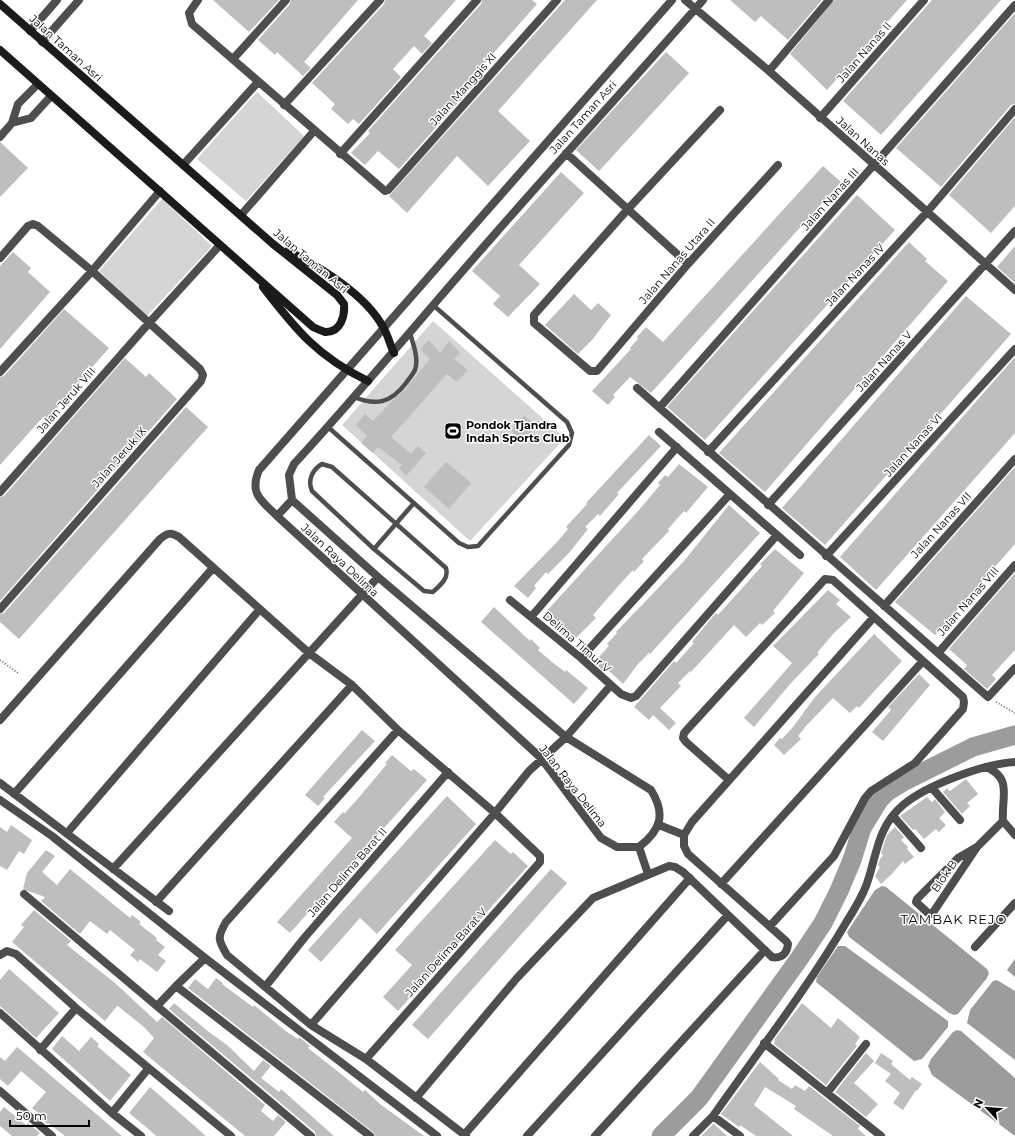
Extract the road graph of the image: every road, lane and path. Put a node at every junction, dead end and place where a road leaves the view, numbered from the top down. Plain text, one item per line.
1 (57, 0) edge
2 (79, 0) edge
3 (198, 0) edge
4 (286, 0) edge
5 (380, 0) edge
6 (477, 0) edge
7 (557, 0) edge
8 (672, 0) edge
9 (685, 0) edge
10 (703, 0) edge
11 (829, 0) edge
12 (924, 0) edge
13 (0, 4) edge
14 (1015, 5) edge
15 (696, 9) junction
16 (30, 31) junction
17 (42, 42) junction
18 (0, 50) edge
19 (233, 59) junction
20 (768, 71) junction
21 (258, 82) junction
22 (38, 84) junction
23 (51, 96) junction
24 (284, 105) junction
25 (1015, 109) edge
26 (720, 110) dead end
27 (820, 118) junction
28 (12, 123) junction
29 (314, 131) junction
30 (0, 137) edge
31 (566, 153) junction
32 (340, 154) junction
33 (778, 164) dead end
34 (183, 166) junction
35 (874, 166) junction
36 (160, 191) junction
37 (628, 209) junction
38 (927, 212) junction
39 (241, 215) junction
40 (1015, 231) edge
41 (273, 244) junction
42 (220, 245) junction
43 (0, 258) edge
44 (688, 264) junction
45 (986, 264) junction
46 (92, 271) junction
47 (251, 272) junction
48 (1015, 290) edge
49 (433, 305) junction
50 (148, 323) junction
51 (384, 328) junction
52 (410, 333) junction
53 (1015, 350) edge
54 (394, 353) junction
55 (348, 370) junction
56 (0, 372) edge
57 (370, 380) junction
58 (637, 388) dead end
59 (354, 397) junction
60 (660, 407) junction
61 (328, 427) junction
62 (659, 432) dead end
63 (677, 448) junction
64 (708, 452) junction
65 (1015, 458) edge
66 (0, 492) edge
67 (730, 494) junction
68 (292, 500) junction
69 (414, 503) junction
70 (768, 505) junction
71 (277, 516) junction
72 (397, 524) junction
73 (777, 535) junction
74 (374, 549) junction
75 (800, 555) dead end
76 (826, 556) junction
77 (1015, 566) edge
78 (213, 568) junction
79 (378, 577) junction
80 (362, 596) junction
81 (510, 600) dead end
82 (884, 606) junction
83 (0, 609) edge
84 (260, 609) junction
85 (874, 616) junction
86 (531, 617) junction
87 (938, 652) junction
88 (309, 653) junction
89 (581, 658) junction
90 (0, 660) edge
91 (923, 661) junction
92 (1015, 668) edge
93 (18, 673) dead end
94 (352, 685) junction
95 (611, 685) junction
96 (988, 696) junction
97 (1015, 713) edge
98 (0, 720) edge
99 (398, 730) junction
100 (566, 737) junction
101 (541, 758) junction
102 (1015, 762) edge
103 (986, 767) junction
104 (448, 772) junction
105 (729, 780) junction
106 (0, 783) edge
107 (932, 788) junction
108 (14, 794) junction
109 (0, 800) edge
110 (495, 813) junction
111 (892, 816) junction
112 (960, 820) dead end
113 (1003, 821) junction
114 (659, 825) junction
115 (67, 834) junction
116 (684, 835) junction
117 (1015, 835) edge
118 (639, 847) junction
119 (977, 847) junction
120 (922, 848) dead end
121 (113, 868) junction
122 (648, 874) junction
123 (690, 878) junction
124 (721, 884) junction
125 (24, 894) dead end
126 (156, 902) junction
127 (1015, 904) edge
128 (169, 911) dead end
129 (728, 915) junction
130 (770, 926) junction
131 (975, 947) dead end
132 (765, 950) junction
133 (0, 955) edge
134 (205, 958) junction
135 (176, 986) junction
136 (265, 987) junction
137 (157, 1006) junction
138 (76, 1008) junction
139 (0, 1013) edge
140 (311, 1025) junction
141 (764, 1044) junction
142 (866, 1044) dead end
143 (40, 1050) junction
144 (366, 1059) junction
145 (148, 1069) junction
146 (0, 1091) edge
147 (827, 1093) junction
148 (416, 1098) junction
149 (112, 1113) junction
150 (714, 1116) junction
151 (465, 1135) edge
152 (52, 1136) edge
153 (141, 1136) edge
154 (231, 1136) edge
155 (311, 1136) edge
156 (370, 1136) edge
157 (437, 1136) edge
158 (528, 1136) edge
159 (595, 1136) edge
160 (693, 1136) edge
161 (740, 1136) edge
162 (881, 1136) edge

1 - 16 street
2 - 17 street
3 - 19 street
4 - 19 street
5 - 24 street
6 - 32 street
7 - 32 street, Jalan Manggis XI
8 - 51 street, Jalan Taman Asri
9 - 15 street, Jalan Nanas
10 - 15 street, Jalan Taman Asri
11 - 20 street
12 - 27 street, Jalan Nanas II
13 - 16 main road, Jalan Taman Asri
14 - 35 street, Jalan Nanas III
15 - 20 street, Jalan Nanas
15 - 31 street, Jalan Taman Asri
16 - 17 main road, Jalan Taman Asri
17 - 34 main road, Jalan Taman Asri
18 - 22 main road, Jalan Taman Asri
19 - 21 street
20 - 27 street, Jalan Nanas
21 - 24 street
21 - 34 street
22 - 23 main road, Jalan Taman Asri
22 - 28 street
23 - 28 street
23 - 36 main road, Jalan Taman Asri
24 - 29 street
25 - 38 street, Jalan Nanas IV
26 - 37 street
27 - 35 street, Jalan Nanas
28 - 30 street
29 - 32 street
29 - 39 street
31 - 37 street
31 - 49 street, Jalan Taman Asri
33 - 44 street, Jalan Nanas Utara II
34 - 39 main road, Jalan Taman Asri
35 - 38 street, Jalan Nanas
35 - 60 street, Jalan Nanas III
36 - 42 main road, Jalan Taman Asri
36 - 46 street
37 - 44 street
37 - 44 street, Jalan Nanas Utara II
38 - 45 street, Jalan Nanas
38 - 64 street, Jalan Nanas IV
39 - 41 main road, Jalan Taman Asri
40 - 45 street, Jalan Nanas V
41 - 47 main road, Jalan Taman Asri
41 - 51 main road
42 - 47 main road, Jalan Taman Asri
42 - 50 street, Jalan Jeruk VIII
43 - 46 street, Jalan Jeruk IX
45 - 48 street, Jalan Nanas
45 - 70 street, Jalan Nanas V
46 - 50 street, Jalan Jeruk IX
46 - 56 street
47 - 55 main road
49 - 52 street, Jalan Taman Asri
49 - 69 lane
50 - 66 street, Jalan Jeruk VIII
50 - 83 street, Jalan Jeruk IX
51 - 54 main road
51 - 55 street, Jalan Taman Asri
52 - 54 street, Jalan Taman Asri
52 - 59 lane
53 - 76 street, Jalan Nanas VI
54 - 57 street, Jalan Taman Asri
55 - 57 main road
55 - 71 street, Jalan Raya Delima
57 - 59 street
58 - 60 street
59 - 61 street
60 - 64 street
61 - 68 street
61 - 69 lane
62 - 63 street
63 - 67 street
63 - 86 street
64 - 70 street
65 - 82 street, Jalan Nanas VII
67 - 73 street
67 - 89 street
68 - 71 street
68 - 79 street, Jalan Raya Delima
69 - 72 lane
70 - 76 street
71 - 80 street, Jalan Raya Delima
72 - 74 lane
72 - 74 lane
72 - 74 lane
73 - 75 street
73 - 95 street, Delima Timur V
76 - 82 street
77 - 87 street, Jalan Nanas VIII
78 - 84 street
78 - 98 street
78 - 108 street
79 - 80 street
79 - 100 street, Jalan Raya Delima
80 - 88 street
80 - 101 street, Jalan Raya Delima
81 - 86 street, Delima Timur V
82 - 87 street
84 - 88 street
84 - 115 street
85 - 91 street
85 - 105 street
85 - 105 street
86 - 89 street, Delima Timur V
87 - 96 street
88 - 94 street
88 - 121 street
89 - 95 street, Delima Timur V
90 - 93 path
91 - 124 street
91 - 130 street
92 - 96 street
94 - 99 street
94 - 126 street
95 - 100 street
96 - 97 path
99 - 104 street
99 - 136 street
100 - 101 street
100 - 114 street, Jalan Raya Delima
101 - 110 street
101 - 118 street, Jalan Raya Delima
102 - 103 street
103 - 107 street
103 - 113 street
104 - 110 street
104 - 136 street, Jalan Delima Barat II
105 - 116 street
106 - 108 street
107 - 111 street
107 - 112 street
108 - 115 street
109 - 134 street
110 - 140 street
110 - 144 street, Jalan Delima Barat V
111 - 120 street
111 - 141 street
113 - 117 street
113 - 119 street
114 - 116 street
114 - 118 street
115 - 121 street
116 - 124 street
118 - 122 street
119 - 119 street, Blok B
121 - 126 street
122 - 123 street
122 - 148 street
123 - 129 street
123 - 151 street
124 - 130 street
125 - 137 street
126 - 128 street
127 - 131 street
129 - 132 street
129 - 158 street
130 - 132 street
132 - 159 street
133 - 138 street
134 - 135 street
134 - 157 street
135 - 137 street
135 - 156 street
136 - 140 street
137 - 155 street
138 - 143 street
138 - 145 street
139 - 143 street
140 - 144 street
141 - 147 street
141 - 150 street
142 - 147 street
143 - 149 street
144 - 148 street
145 - 149 street
145 - 154 street
146 - 152 street
147 - 162 street
148 - 151 street
149 - 153 street
150 - 160 street
150 - 161 street

